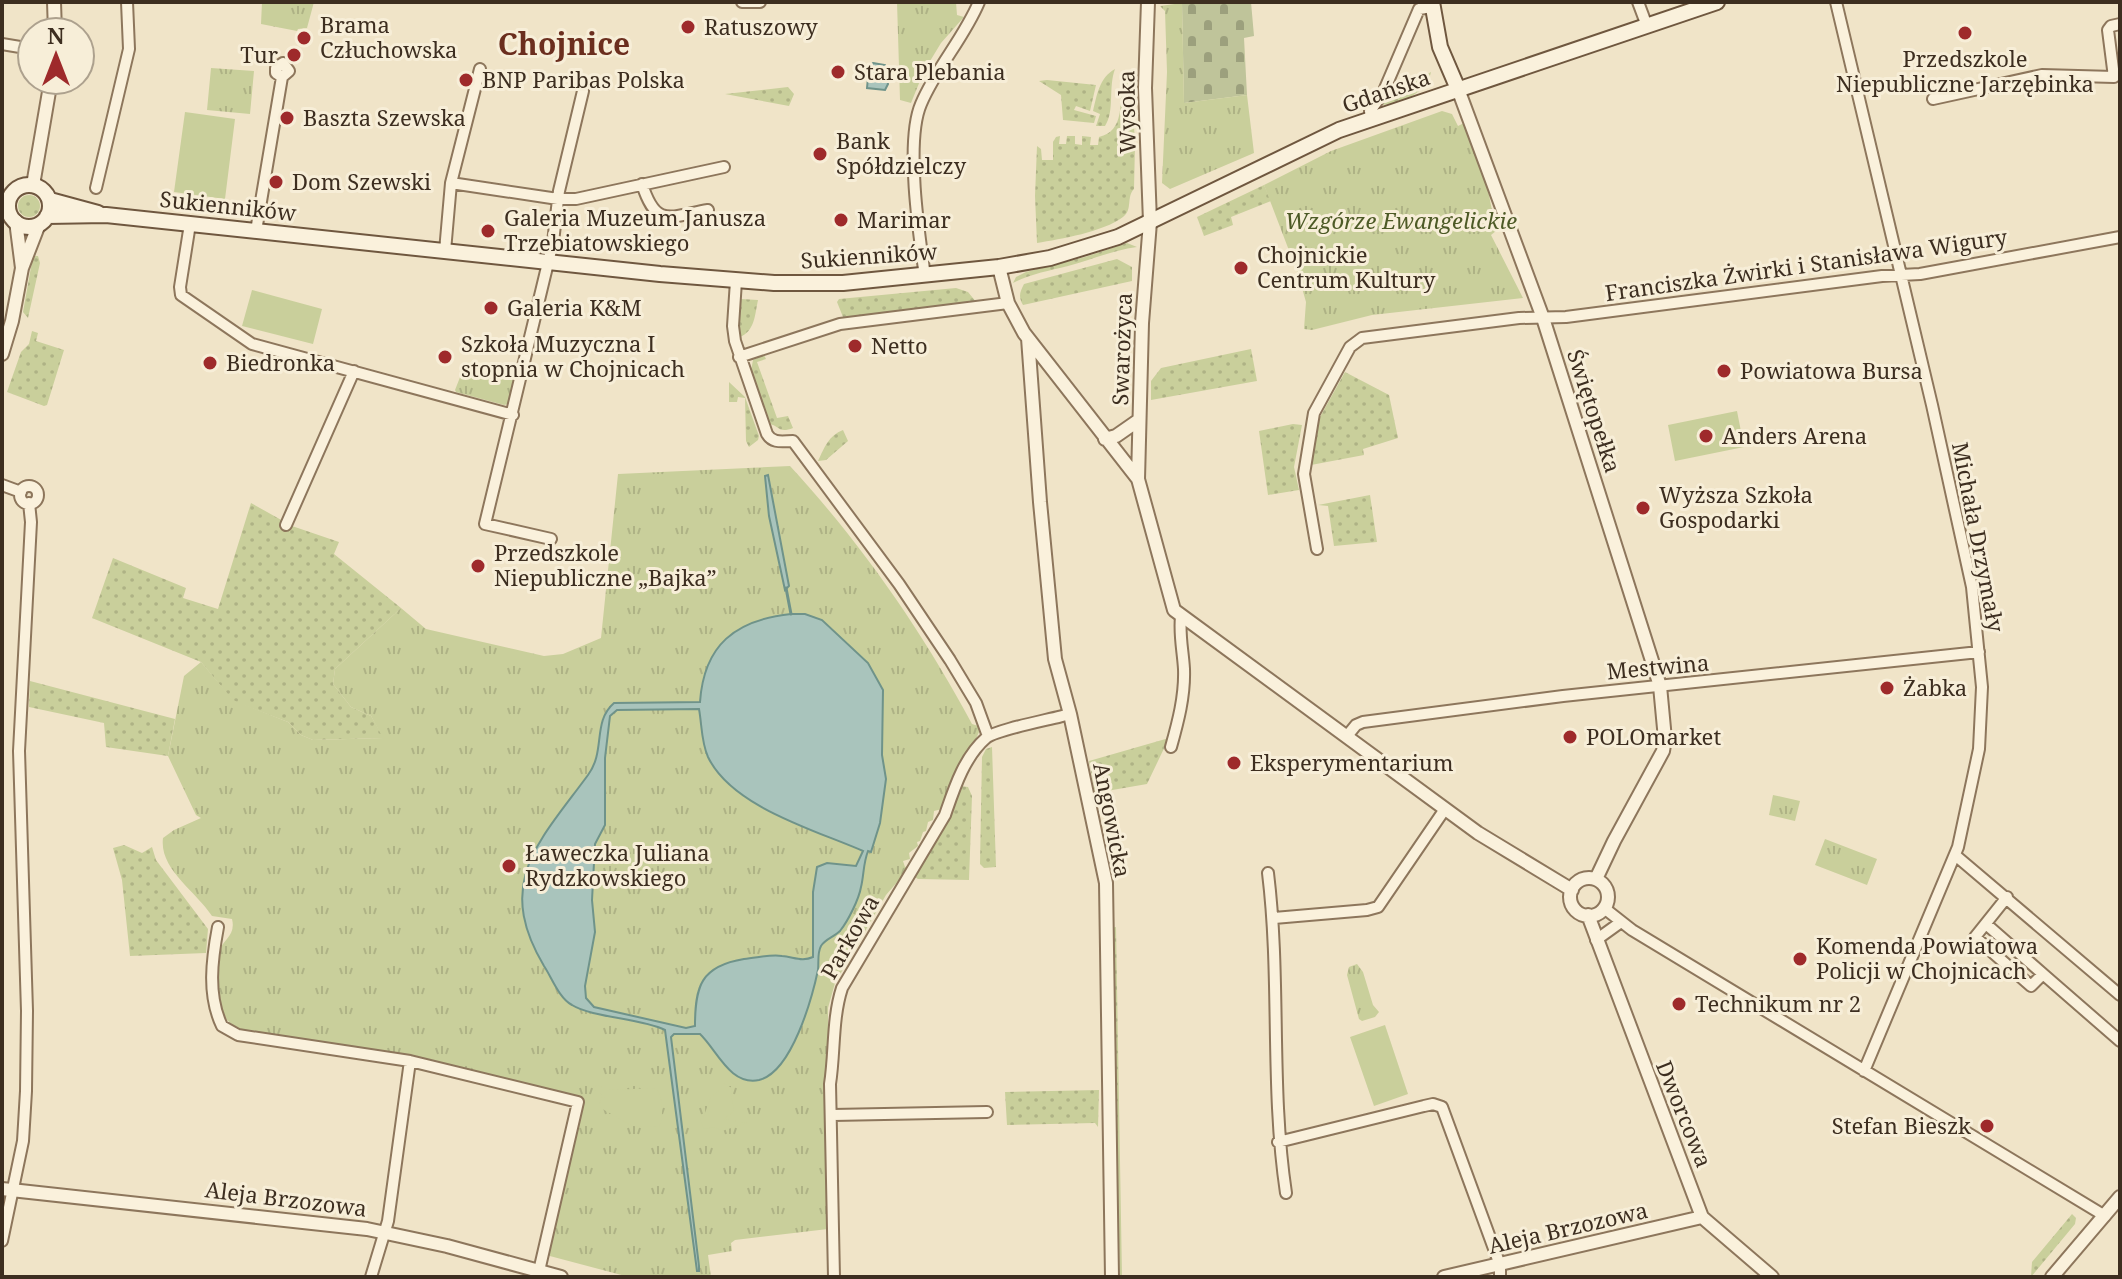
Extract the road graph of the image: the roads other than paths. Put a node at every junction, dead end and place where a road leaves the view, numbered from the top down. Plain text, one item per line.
1 (127, 2) edge
2 (742, 2) edge
3 (979, 2) edge
4 (1148, 2) edge
5 (1638, 2) edge
6 (1717, 2) edge
7 (1836, 2) edge
8 (759, 3) edge
9 (1432, 4) edge
10 (2120, 24) edge
11 (1647, 26) junction
12 (480, 69) dead end
13 (2117, 76) edge
14 (282, 77) dead end
15 (1458, 89) junction
16 (583, 91) dead end
17 (48, 96) edge
18 (1933, 99) dead end
19 (1371, 118) junction
20 (724, 167) dead end
21 (451, 183) junction
22 (642, 184) junction
23 (33, 185) junction
24 (96, 188) dead end
25 (558, 199) junction
26 (50, 200) junction
27 (8, 205) edge
28 (708, 210) dead end
29 (106, 215) junction
30 (43, 220) junction
31 (1150, 222) junction
32 (190, 224) junction
33 (256, 231) junction
34 (2120, 237) edge
35 (445, 251) junction
36 (549, 262) junction
37 (999, 267) junction
38 (22, 268) junction
39 (1899, 274) junction
40 (925, 276) junction
41 (736, 281) junction
42 (1008, 303) junction
43 (1543, 318) junction
44 (1028, 338) junction
45 (2, 354) edge
46 (739, 357) junction
47 (1047, 364) junction
48 (354, 371) junction
49 (1031, 375) junction
50 (513, 415) junction
51 (1139, 420) junction
52 (1105, 439) junction
53 (1138, 479) junction
54 (2, 485) edge
55 (286, 525) dead end
56 (551, 539) dead end
57 (1317, 549) dead end
58 (1181, 617) junction
59 (1979, 652) junction
60 (1660, 686) junction
61 (1070, 714) junction
62 (988, 736) junction
63 (1347, 736) junction
64 (1171, 747) dead end
65 (1445, 809) junction
66 (1955, 855) junction
67 (1268, 873) dead end
68 (1596, 879) junction
69 (1572, 890) junction
70 (2007, 897) junction
71 (1604, 908) junction
72 (1588, 915) junction
73 (1274, 918) junction
74 (1621, 922) junction
75 (1986, 924) junction
76 (218, 927) dead end
77 (1596, 940) junction
78 (2043, 974) junction
79 (2120, 995) edge
80 (2120, 1041) edge
81 (410, 1061) junction
82 (1864, 1071) junction
83 (987, 1112) dead end
84 (833, 1115) junction
85 (1278, 1142) junction
86 (7, 1189) edge
87 (1286, 1193) dead end
88 (2120, 1197) edge
89 (2105, 1216) junction
90 (1702, 1217) junction
91 (385, 1232) junction
92 (2, 1241) edge
93 (539, 1271) junction
94 (1500, 1271) edge
95 (371, 1277) edge
96 (561, 1277) edge
97 (834, 1277) edge
98 (1112, 1277) edge
99 (1444, 1277) edge
100 (1772, 1277) edge
101 (2052, 1277) edge

1 - 24 street
2 - 8 street
3 - 40 street
4 - 31 street, Wysoka
5 - 11 street
6 - 11 main road, Gdańska
7 - 39 street, Michała Drzymały
9 - 15 main road
9 - 19 street
10 - 13 street
11 - 15 main road, Gdańska
12 - 21 street
13 - 18 street
14 - 33 street
15 - 19 main road, Gdańska
15 - 43 street, Świętopełka
16 - 25 street
17 - 23 street
19 - 31 main road, Gdańska
20 - 22 street
21 - 25 street
21 - 35 street
22 - 25 street
22 - 28 street
23 - 26 main road
23 - 27 main road
25 - 36 street
26 - 29 main road, Sukienników
26 - 30 main road
27 - 30 main road
27 - 38 street
29 - 30 main road, Sukienników
29 - 32 main road, Sukienników
30 - 38 street
31 - 37 main road, Sukienników
31 - 51 street, Swarożyca
32 - 33 main road, Sukienników
32 - 48 street
33 - 35 main road, Sukienników
34 - 39 street, Franciszka Żwirki i Stanisława Wigury
35 - 36 main road, Sukienników
36 - 41 main road, Sukienników
36 - 50 street
37 - 40 main road, Sukienników
37 - 42 street
38 - 45 street
39 - 43 street, Franciszka Żwirki i Stanisława Wigury
39 - 59 street, Michała Drzymały
40 - 41 main road, Sukienników
41 - 46 street
42 - 44 street
42 - 46 street
43 - 57 street, Franciszka Żwirki i Stanisława Wigury
43 - 60 street, Świętopełka
44 - 47 street
44 - 49 street, Angowicka
46 - 62 street
47 - 49 street
47 - 52 street
48 - 50 street
48 - 55 street
49 - 61 street, Angowicka
50 - 56 street
51 - 52 street
51 - 53 street, Swarożyca
52 - 53 street
53 - 58 street
54 - 86 street
58 - 63 street
58 - 64 street
59 - 60 street, Mestwina
59 - 66 street, Michała Drzymały
60 - 63 street, Mestwina
60 - 68 street, Świętopełka
61 - 62 street
61 - 98 street, Angowicka
62 - 84 street, Parkowa
63 - 65 street
65 - 69 street
65 - 73 street
66 - 70 street
66 - 82 street, Michała Drzymały
67 - 73 street
68 - 69 street
68 - 71 street
69 - 72 street
70 - 75 street
70 - 79 street
71 - 72 street
71 - 74 street
72 - 77 street, Dworcowa
73 - 85 street
74 - 77 street
74 - 82 street
75 - 78 street
75 - 78 street
76 - 81 street
77 - 90 street, Dworcowa
78 - 80 street
81 - 91 street
81 - 93 street
82 - 89 street
83 - 84 street
84 - 97 street, Parkowa
85 - 87 street
85 - 94 street
86 - 91 street, Aleja Brzozowa
86 - 92 street
88 - 89 street
89 - 101 street
90 - 94 street, Aleja Brzozowa
90 - 100 street, Dworcowa
91 - 93 street, Aleja Brzozowa
91 - 95 street
93 - 96 street, Aleja Brzozowa
94 - 99 street, Aleja Brzozowa

